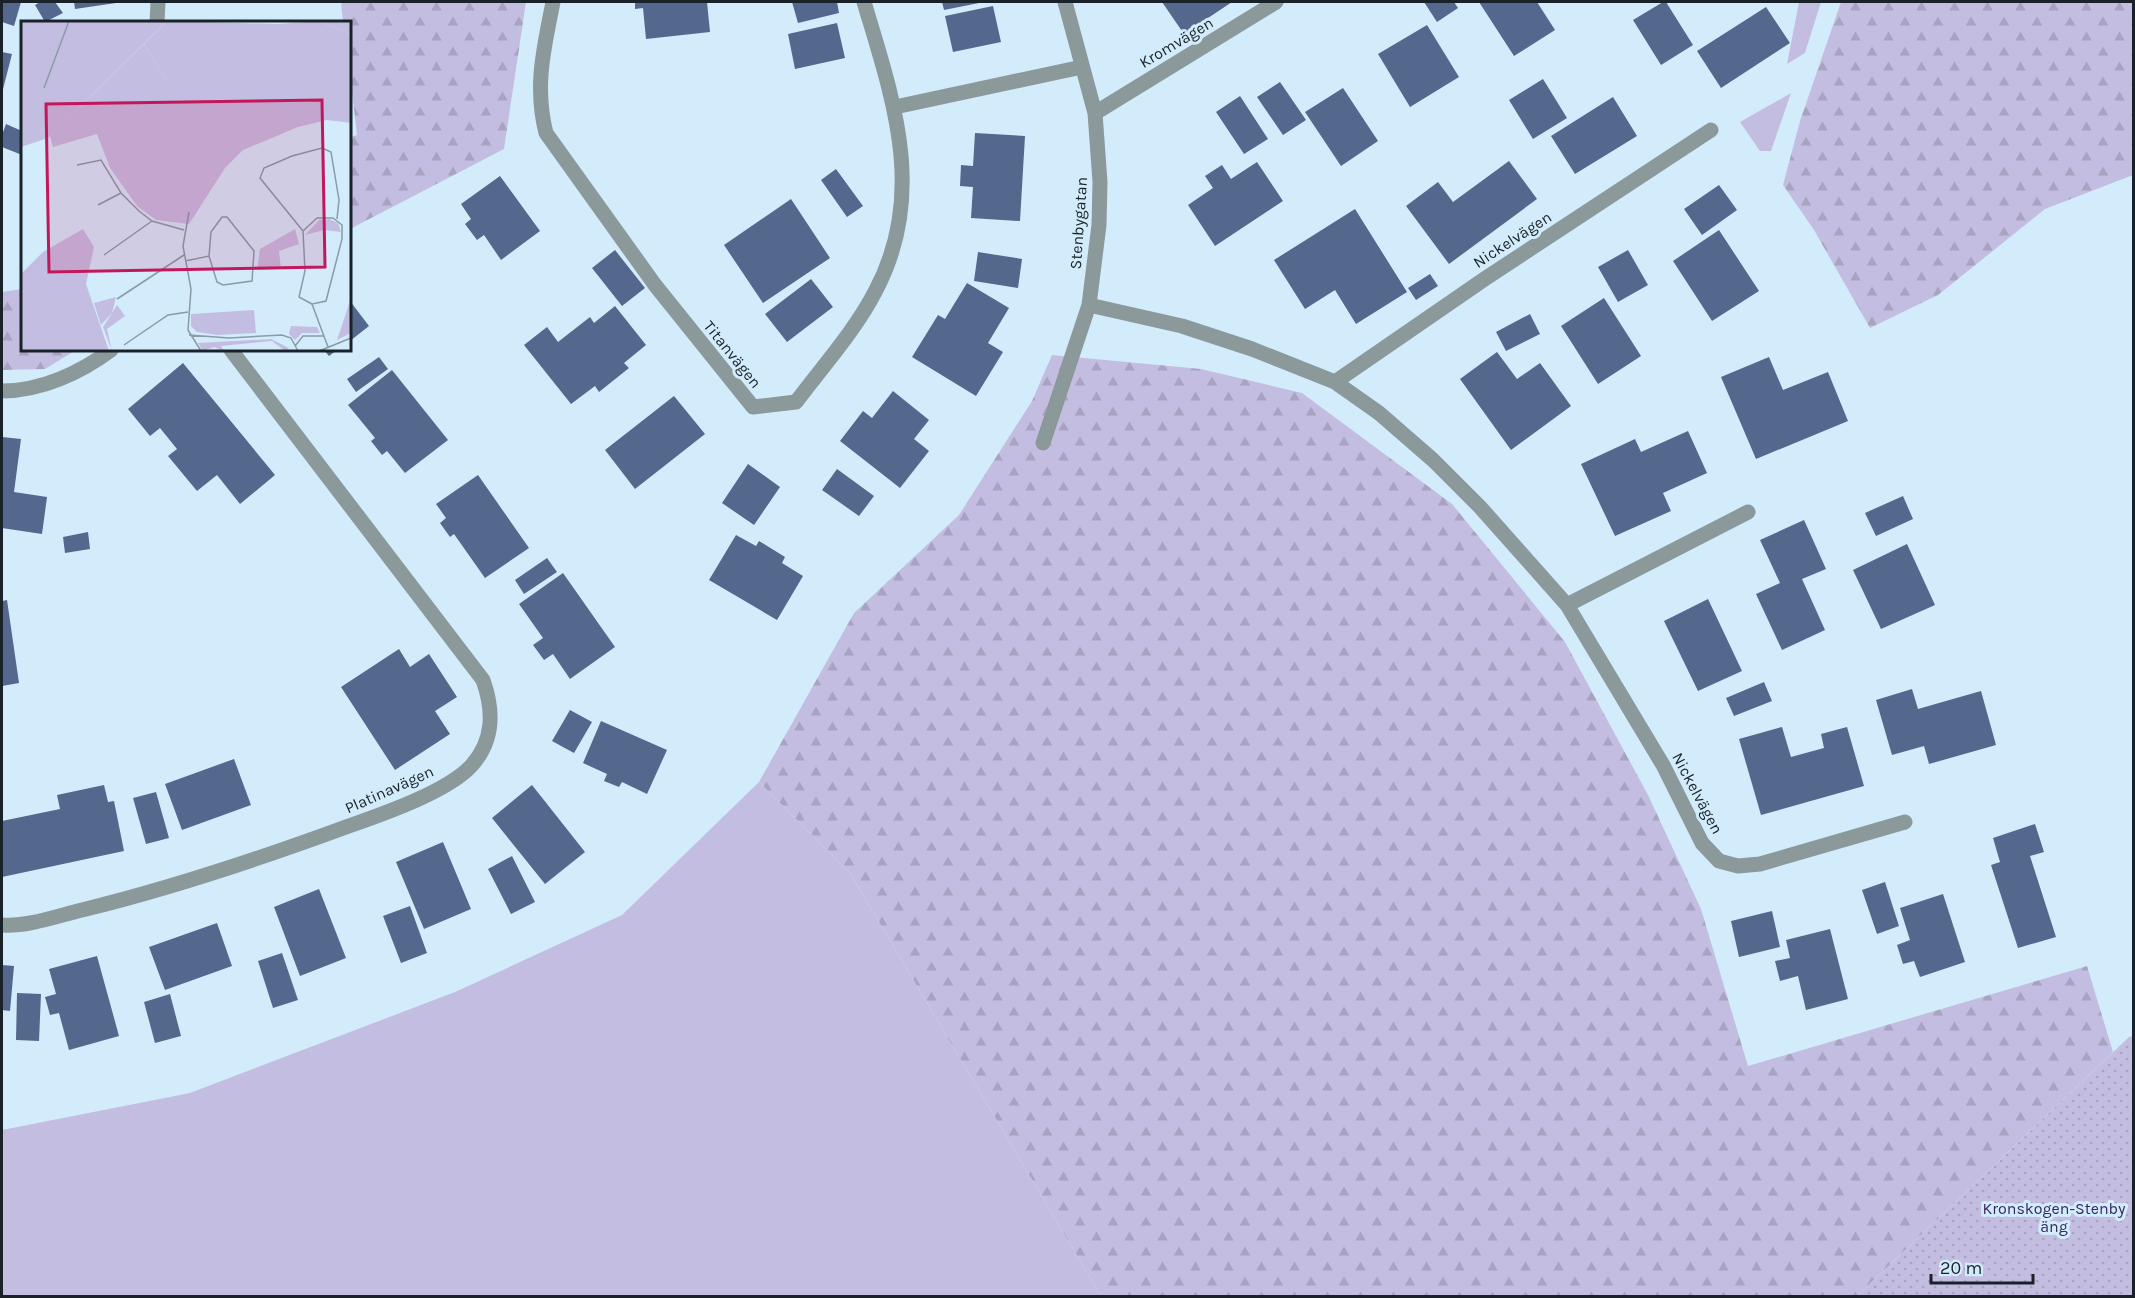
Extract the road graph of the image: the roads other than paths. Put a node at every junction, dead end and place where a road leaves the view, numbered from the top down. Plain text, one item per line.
1 (158, 2) edge
2 (553, 2) edge
3 (864, 2) edge
4 (1065, 2) edge
5 (1276, 2) edge
6 (157, 21) edge
7 (1082, 68) junction
8 (895, 107) junction
9 (1095, 113) junction
10 (1711, 130) dead end
11 (1089, 305) junction
12 (110, 351) edge
13 (232, 351) edge
14 (1335, 382) junction
15 (2, 391) edge
16 (1043, 443) dead end
17 (1748, 512) dead end
18 (1567, 605) junction
19 (1905, 822) dead end
20 (2, 925) edge

1 - 6 street
2 - 8 street, Titanvägen
3 - 8 street, Titanvägen
4 - 7 street, Stenbygatan
5 - 9 street, Kromvägen
7 - 8 street
7 - 9 street, Stenbygatan
9 - 11 street, Stenbygatan
10 - 14 street, Nickelvägen
11 - 14 street, Nickelvägen
11 - 16 street, Stenbygatan
12 - 15 street
13 - 20 street, Platinavägen
14 - 18 street, Nickelvägen
17 - 18 street
18 - 19 street, Nickelvägen

